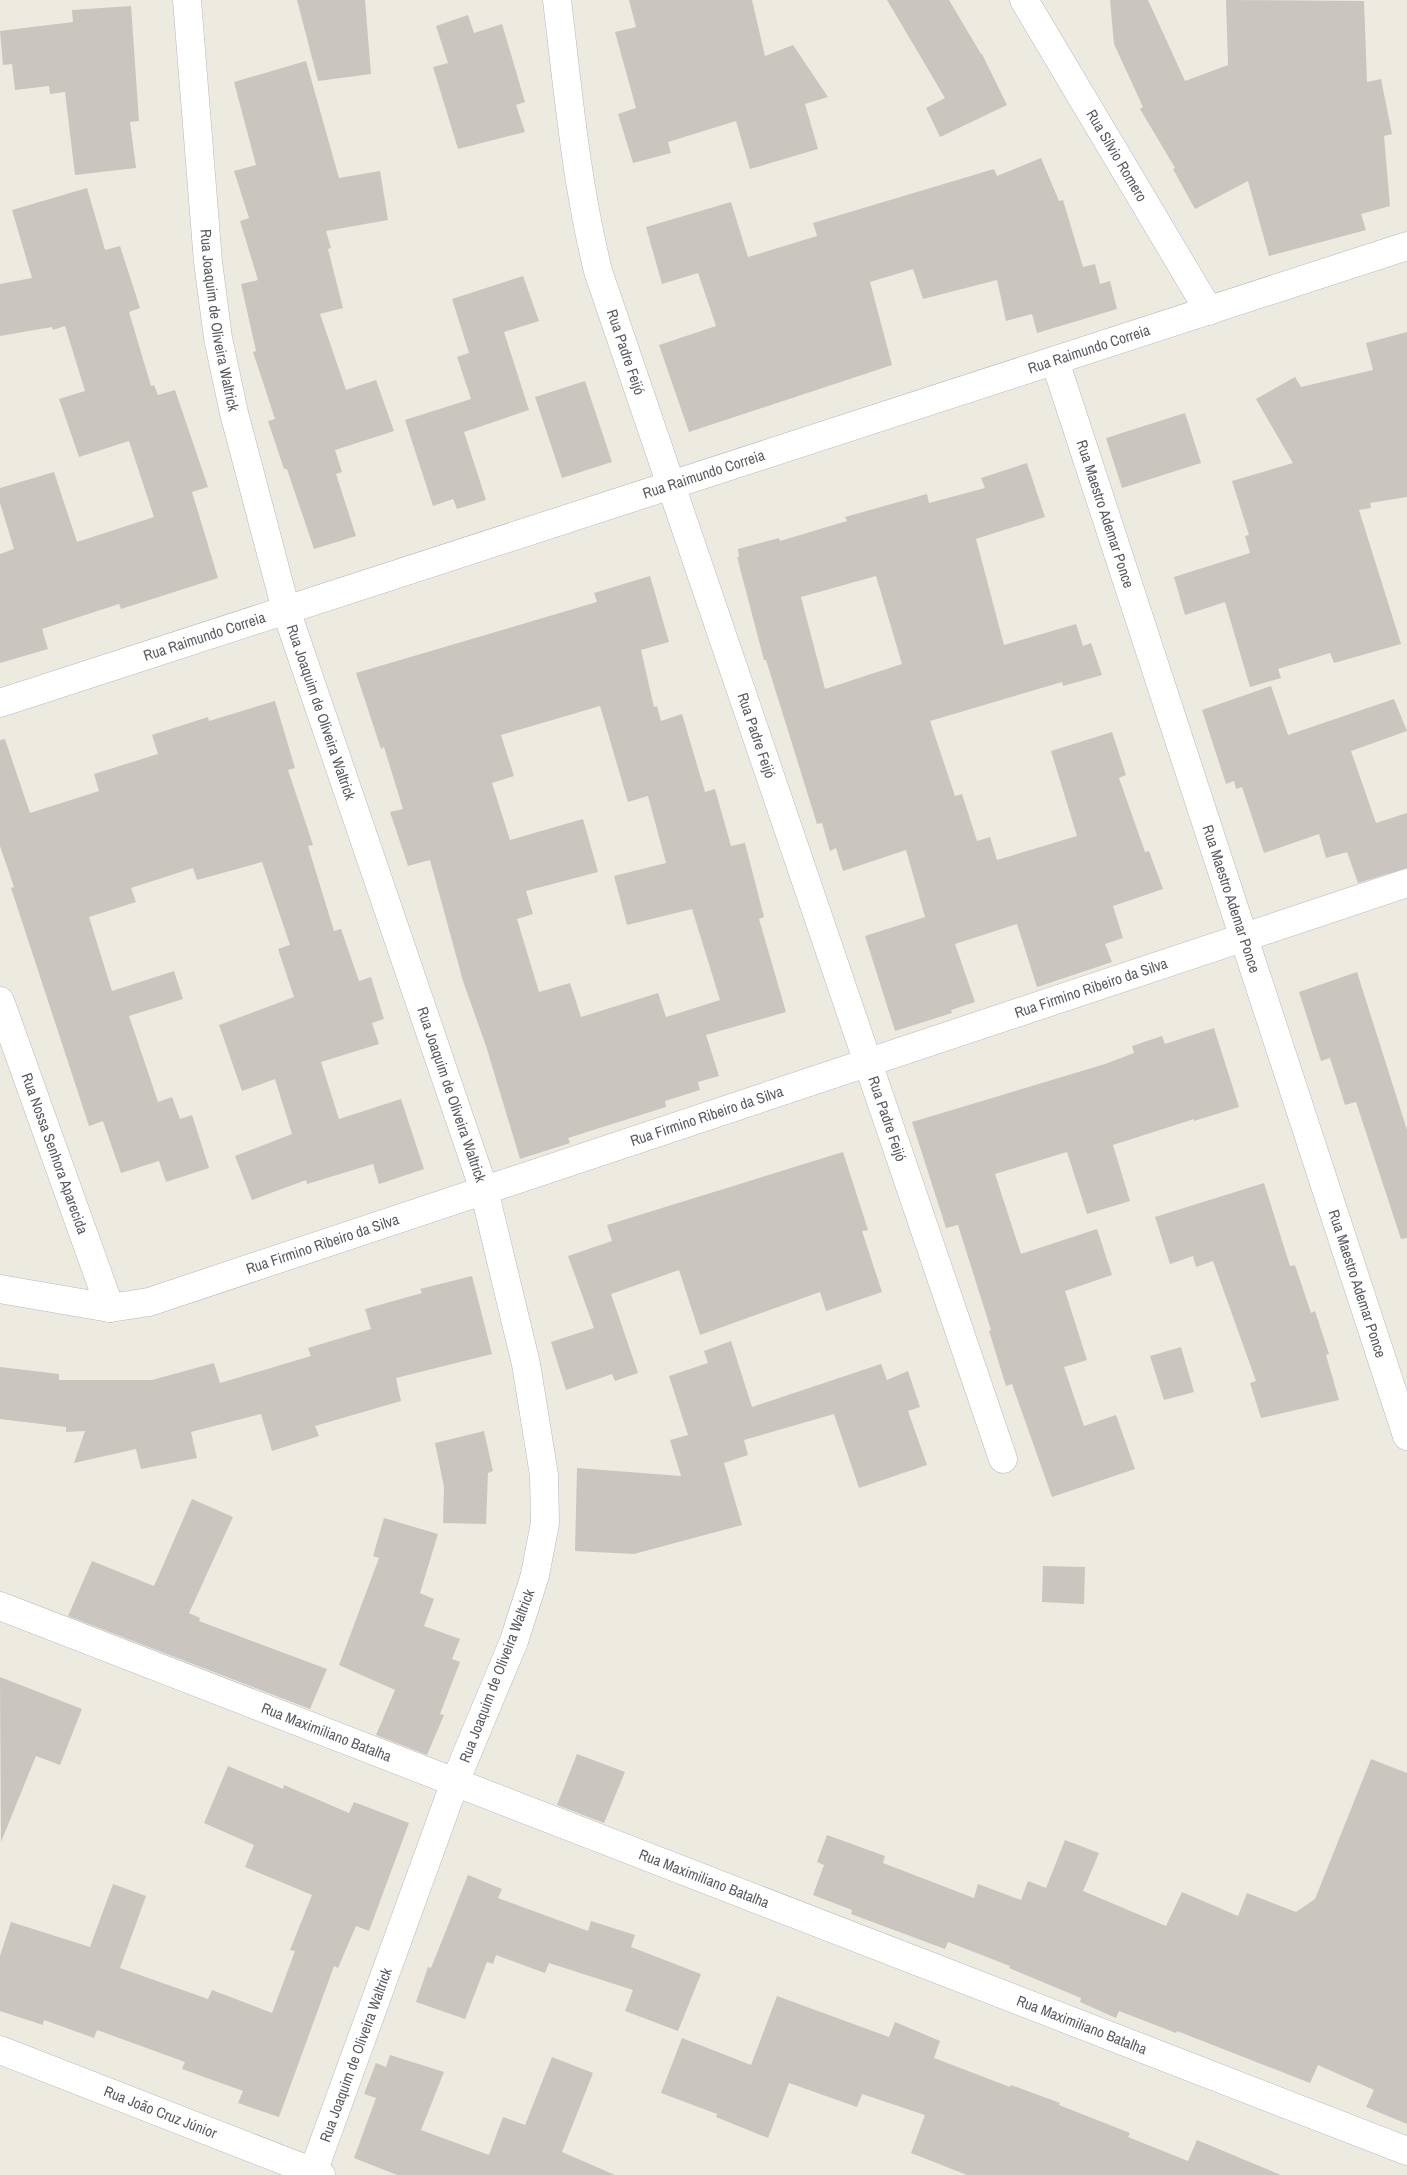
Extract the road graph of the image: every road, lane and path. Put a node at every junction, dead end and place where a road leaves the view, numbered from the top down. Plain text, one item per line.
1 (187, 0) edge
2 (557, 0) edge
3 (1024, 0) edge
4 (1407, 246) edge
5 (1210, 311) junction
6 (1055, 361) junction
7 (670, 486) junction
8 (286, 610) junction
9 (0, 703) edge
10 (1407, 883) edge
11 (1244, 937) junction
12 (0, 1001) edge
13 (868, 1062) junction
14 (484, 1190) junction
15 (0, 1289) edge
16 (110, 1308) junction
17 (1407, 1436) edge
18 (1003, 1459) dead end
19 (0, 1606) edge
20 (455, 1782) junction
21 (0, 2050) edge
22 (1407, 2151) edge
23 (315, 2174) edge

1 - 8 street, Rua Joaquim de Oliveira Waltrick
2 - 7 street, Rua Padre Feijó
3 - 5 street, Rua Sílvio Romero
4 - 5 street, Rua Raimundo Correia
5 - 6 street, Rua Raimundo Correia
6 - 7 street, Rua Raimundo Correia
6 - 11 street, Rua Maestro Ademar Ponce
7 - 8 street, Rua Raimundo Correia
7 - 13 street, Rua Padre Feijó
8 - 9 street, Rua Raimundo Correia
8 - 14 street, Rua Joaquim de Oliveira Waltrick
10 - 11 street, Rua Firmino Ribeiro da Silva
11 - 13 street, Rua Firmino Ribeiro da Silva
11 - 17 street, Rua Maestro Ademar Ponce
12 - 16 street, Rua Nossa Senhora Aparecida
13 - 14 street, Rua Firmino Ribeiro da Silva
13 - 18 street, Rua Padre Feijó
14 - 16 street, Rua Firmino Ribeiro da Silva
14 - 20 street, Rua Joaquim de Oliveira Waltrick
15 - 16 street, Rua Firmino Ribeiro da Silva
19 - 20 street, Rua Maximiliano Batalha
20 - 22 street, Rua Maximiliano Batalha
20 - 23 street, Rua Joaquim de Oliveira Waltrick
21 - 23 street, Rua João Cruz Júnior

